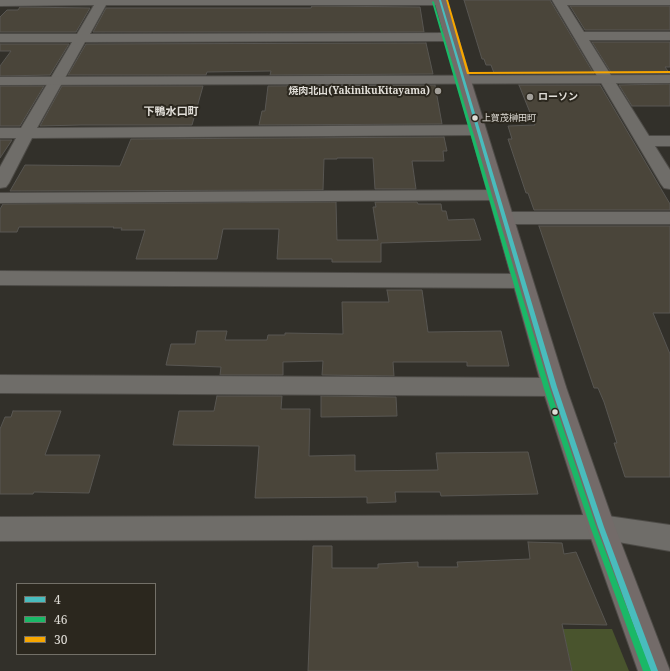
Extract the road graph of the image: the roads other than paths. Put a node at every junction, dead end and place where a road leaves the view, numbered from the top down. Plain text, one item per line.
1 (102, 1) edge
2 (440, 1) edge
3 (559, 1) edge
4 (670, 1) edge
5 (0, 2) edge
6 (580, 36) junction
7 (670, 36) edge
8 (451, 37) junction
9 (0, 38) edge
10 (81, 38) junction
11 (606, 79) junction
12 (670, 79) edge
13 (463, 80) junction
14 (0, 81) edge
15 (56, 81) junction
16 (478, 130) junction
17 (0, 133) edge
18 (26, 133) junction
19 (644, 141) junction
20 (670, 141) edge
21 (0, 182) edge
22 (670, 184) edge
23 (497, 195) junction
24 (0, 198) edge
25 (504, 218) junction
26 (670, 218) edge
27 (0, 278) edge
28 (522, 281) junction
29 (0, 384) edge
30 (554, 387) junction
31 (602, 527) junction
32 (0, 529) edge
33 (670, 538) edge
34 (654, 671) edge

1 - 2 street
1 - 5 street
1 - 10 street
2 - 8 main road
3 - 4 street
3 - 6 street
6 - 7 street
6 - 11 street
8 - 10 street
8 - 13 main road
9 - 10 street
10 - 15 street
11 - 12 street
11 - 13 street
11 - 19 street
13 - 15 street
13 - 16 main road
14 - 15 street
15 - 18 street
16 - 18 street
16 - 23 main road
17 - 18 street
18 - 21 street
19 - 20 street
19 - 22 street
23 - 24 street
23 - 25 main road
25 - 26 street
25 - 28 main road
27 - 28 street
28 - 30 main road
29 - 30 street
30 - 31 main road
31 - 32 street
31 - 33 street
31 - 34 main road

